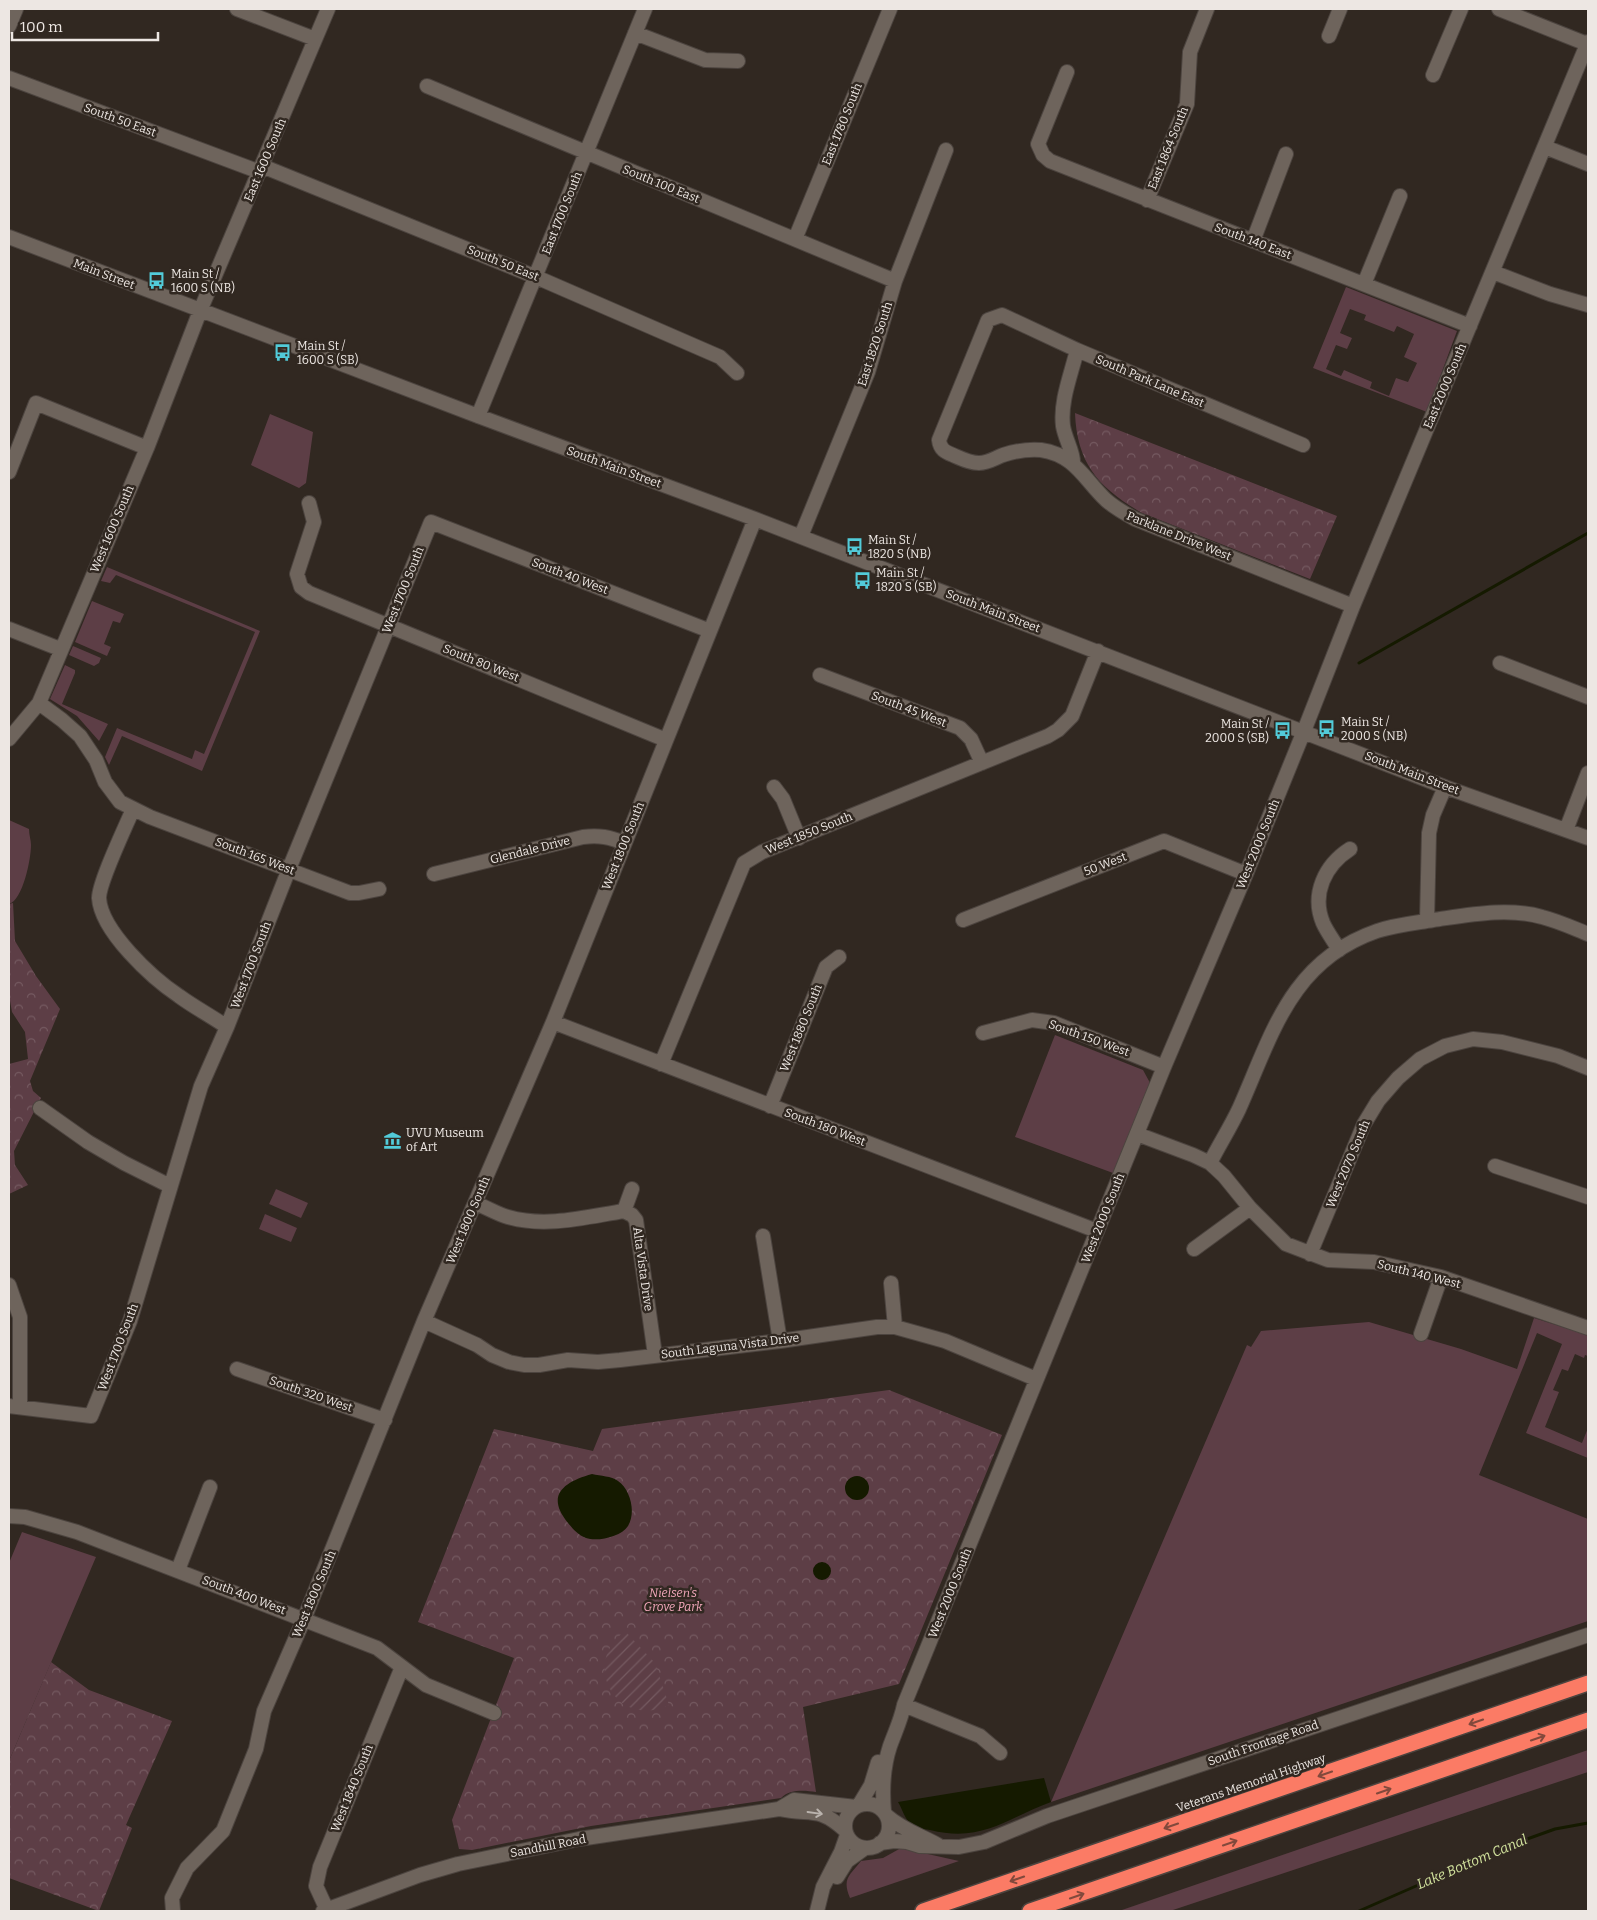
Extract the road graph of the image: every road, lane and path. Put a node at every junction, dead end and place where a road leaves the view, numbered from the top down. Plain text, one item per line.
1 (16, 9) edge
2 (237, 9) edge
3 (328, 9) edge
4 (645, 9) edge
5 (890, 9) edge
6 (1207, 9) edge
7 (1340, 9) edge
8 (1461, 9) edge
9 (1499, 9) edge
10 (9, 26) edge
11 (636, 33) junction
12 (1329, 36) dead end
13 (315, 39) junction
14 (1588, 43) edge
15 (738, 61) dead end
16 (1067, 72) dead end
17 (1433, 75) dead end
18 (9, 78) edge
19 (427, 86) dead end
20 (1545, 147) junction
21 (946, 150) dead end
22 (587, 154) junction
23 (1286, 154) dead end
24 (1588, 164) edge
25 (261, 169) junction
26 (1400, 196) dead end
27 (1147, 200) junction
28 (9, 237) edge
29 (795, 239) junction
30 (1253, 241) junction
31 (1493, 272) junction
32 (536, 277) junction
33 (895, 281) junction
34 (1364, 284) junction
35 (1588, 305) edge
36 (200, 311) junction
37 (1470, 326) junction
38 (1077, 350) junction
39 (738, 373) dead end
40 (478, 416) junction
41 (939, 444) joint
42 (1303, 445) dead end
43 (147, 448) junction
44 (1073, 463) junction
45 (9, 472) edge
46 (309, 503) dead end
47 (755, 518) junction
48 (431, 522) joint
49 (801, 536) junction
50 (1353, 606) junction
51 (388, 625) junction
52 (9, 629) edge
53 (710, 631) junction
54 (60, 649) junction
55 (1098, 651) junction
56 (1500, 663) dead end
57 (820, 675) dead end
58 (1588, 697) edge
59 (39, 703) junction
60 (1304, 731) junction
61 (9, 739) edge
62 (666, 740) junction
63 (982, 763) junction
64 (1588, 774) edge
65 (774, 787) dead end
66 (1445, 787) junction
67 (133, 809) junction
68 (1566, 830) junction
69 (799, 838) junction
70 (1588, 838) edge
71 (624, 843) junction
72 (1350, 849) dead end
73 (289, 869) junction
74 (434, 874) dead end
75 (1246, 874) junction
76 (379, 889) dead end
77 (963, 920) dead end
78 (1427, 921) junction
79 (1588, 934) edge
80 (1339, 950) junction
81 (839, 957) dead end
82 (553, 1022) junction
83 (227, 1026) junction
84 (983, 1033) dead end
85 (661, 1064) junction
86 (1164, 1067) junction
87 (1588, 1068) edge
88 (770, 1106) junction
89 (40, 1108) dead end
90 (1137, 1134) junction
91 (1210, 1163) junction
92 (1496, 1166) dead end
93 (170, 1186) junction
94 (632, 1189) dead end
95 (1588, 1197) edge
96 (475, 1203) junction
97 (1250, 1208) junction
98 (624, 1210) junction
99 (1097, 1231) junction
100 (763, 1236) dead end
101 (1194, 1249) dead end
102 (1310, 1254) junction
103 (1441, 1277) junction
104 (891, 1283) dead end
105 (9, 1284) edge
106 (424, 1321) junction
107 (895, 1327) junction
108 (1588, 1328) edge
109 (1421, 1334) dead end
110 (780, 1341) junction
111 (655, 1356) junction
112 (237, 1369) dead end
113 (1036, 1379) junction
114 (14, 1406) edge
115 (386, 1420) junction
116 (210, 1486) dead end
117 (9, 1516) edge
118 (178, 1570) junction
119 (304, 1619) junction
120 (1588, 1635) edge
121 (402, 1667) junction
122 (1588, 1683) edge
123 (904, 1705) junction
124 (494, 1713) dead end
125 (1588, 1720) edge
126 (1000, 1753) dead end
127 (858, 1806) junction
128 (779, 1809) junction
129 (885, 1814) junction
130 (846, 1833) junction
131 (880, 1844) junction
132 (938, 1846) junction
133 (865, 1848) junction
134 (172, 1911) edge
135 (325, 1911) edge
136 (818, 1911) edge
137 (923, 1911) edge
138 (1030, 1911) edge

1 - 10 street
2 - 13 street
3 - 13 street, East 1600 South
4 - 11 street, East 1700 South
5 - 29 street, East 1780 South
6 - 27 street, East 1864 South
7 - 12 street
8 - 17 street
9 - 14 street
11 - 15 street
11 - 22 street, East 1700 South
13 - 25 street, East 1600 South
14 - 20 street, East 2000 South
16 - 27 street, South 140 East
18 - 25 street, South 50 East
19 - 22 street, South 100 East
20 - 24 street
20 - 31 street, East 2000 South
21 - 33 street, East 1820 South
22 - 29 street, South 100 East
22 - 32 street, East 1700 South
23 - 30 street
25 - 32 street, South 50 East
25 - 36 street, East 1600 South
26 - 34 street
27 - 30 street, South 140 East
28 - 36 street, Main Street
29 - 33 street, South 100 East
30 - 34 street, South 140 East
31 - 35 street
31 - 37 street, East 2000 South
32 - 39 street, South 50 East
32 - 40 street, East 1700 South
33 - 49 street, East 1820 South
34 - 37 street, South 140 East
36 - 40 street, South Main Street
36 - 43 street, West 1600 South
37 - 50 street, East 2000 South
38 - 41 street, South Park Lane East
38 - 42 street, South Park Lane East
38 - 44 street
40 - 47 street, South Main Street
41 - 44 street, Parklane Drive West
43 - 45 street
43 - 54 street, West 1600 South
44 - 50 street, Parklane Drive West
46 - 51 street, South 80 West
47 - 49 street, South Main Street
47 - 53 street, West 1800 South
48 - 51 street, West 1700 South
48 - 53 street, South 40 West
49 - 55 street, South Main Street
50 - 60 street, East 2000 South
51 - 62 street, South 80 West
51 - 73 street, West 1700 South
52 - 54 street
53 - 62 street, West 1800 South
54 - 59 street, West 1600 South
55 - 60 street, South Main Street
55 - 63 street, West 1850 South
56 - 58 street
57 - 63 street, South 45 West
59 - 61 street, West 1600 South
59 - 67 street, South 165 West
60 - 66 street, South Main Street
60 - 75 street, West 2000 South
62 - 71 street, West 1800 South
63 - 69 street, West 1850 South
64 - 68 street
65 - 69 street
66 - 68 street, South Main Street
66 - 78 street
67 - 73 street, South 165 West
67 - 83 street
68 - 70 street, South Main Street
69 - 85 street, West 1850 South
71 - 74 street, Glendale Drive
71 - 82 street, West 1800 South
72 - 80 street
73 - 76 street, South 165 West
73 - 83 street, West 1700 South
75 - 77 street, 50 West
75 - 86 street, West 2000 South
78 - 79 street
78 - 80 street
80 - 91 street
81 - 88 street, West 1880 South
82 - 85 street, South 180 West
82 - 96 street, West 1800 South
83 - 93 street, West 1700 South
84 - 86 street, South 150 West
85 - 88 street, South 180 West
86 - 90 street, West 2000 South
87 - 102 street, West 2070 South
88 - 99 street, South 180 West
89 - 93 street
90 - 91 street, South 140 West
90 - 99 street, West 2000 South
91 - 97 street, South 140 West
92 - 95 street
93 - 114 street, West 1700 South
94 - 98 street, Alta Vista Drive
96 - 98 street
96 - 106 street, West 1800 South
97 - 101 street
97 - 102 street, South 140 West
98 - 111 street, Alta Vista Drive
99 - 113 street, West 2000 South
100 - 110 street
102 - 103 street, South 140 West
103 - 108 street, South 140 West
103 - 109 street
104 - 107 street
105 - 114 street
106 - 111 street, South Laguna Vista Drive
106 - 115 street, West 1800 South
107 - 110 street, South Laguna Vista Drive
107 - 113 street, South Laguna Vista Drive
110 - 111 street, South Laguna Vista Drive
112 - 115 street, South 320 West
113 - 123 street, West 2000 South
115 - 119 street, West 1800 South
116 - 118 street
117 - 118 street, South 400 West
118 - 119 street, South 400 West
119 - 121 street, South 400 West
119 - 134 street, West 1800 South
120 - 132 street, South Frontage Road
121 - 124 street, South 400 West
121 - 135 street, West 1840 South
122 -> 137 highway, Veterans Memorial Highway
123 - 126 street
123 - 127 street, West 2000 South
123 - 129 street, West 2000 South
138 -> 125 highway
127 - 128 street, Sandhill Road
127 - 129 street
127 - 130 street
128 -> 130 street, Sandhill Road
128 - 135 street, Sandhill Road
129 - 131 street
129 - 132 street, South Frontage Road
130 - 133 street
130 - 136 street
131 - 132 street, South Frontage Road
131 - 133 street
133 - 136 street

